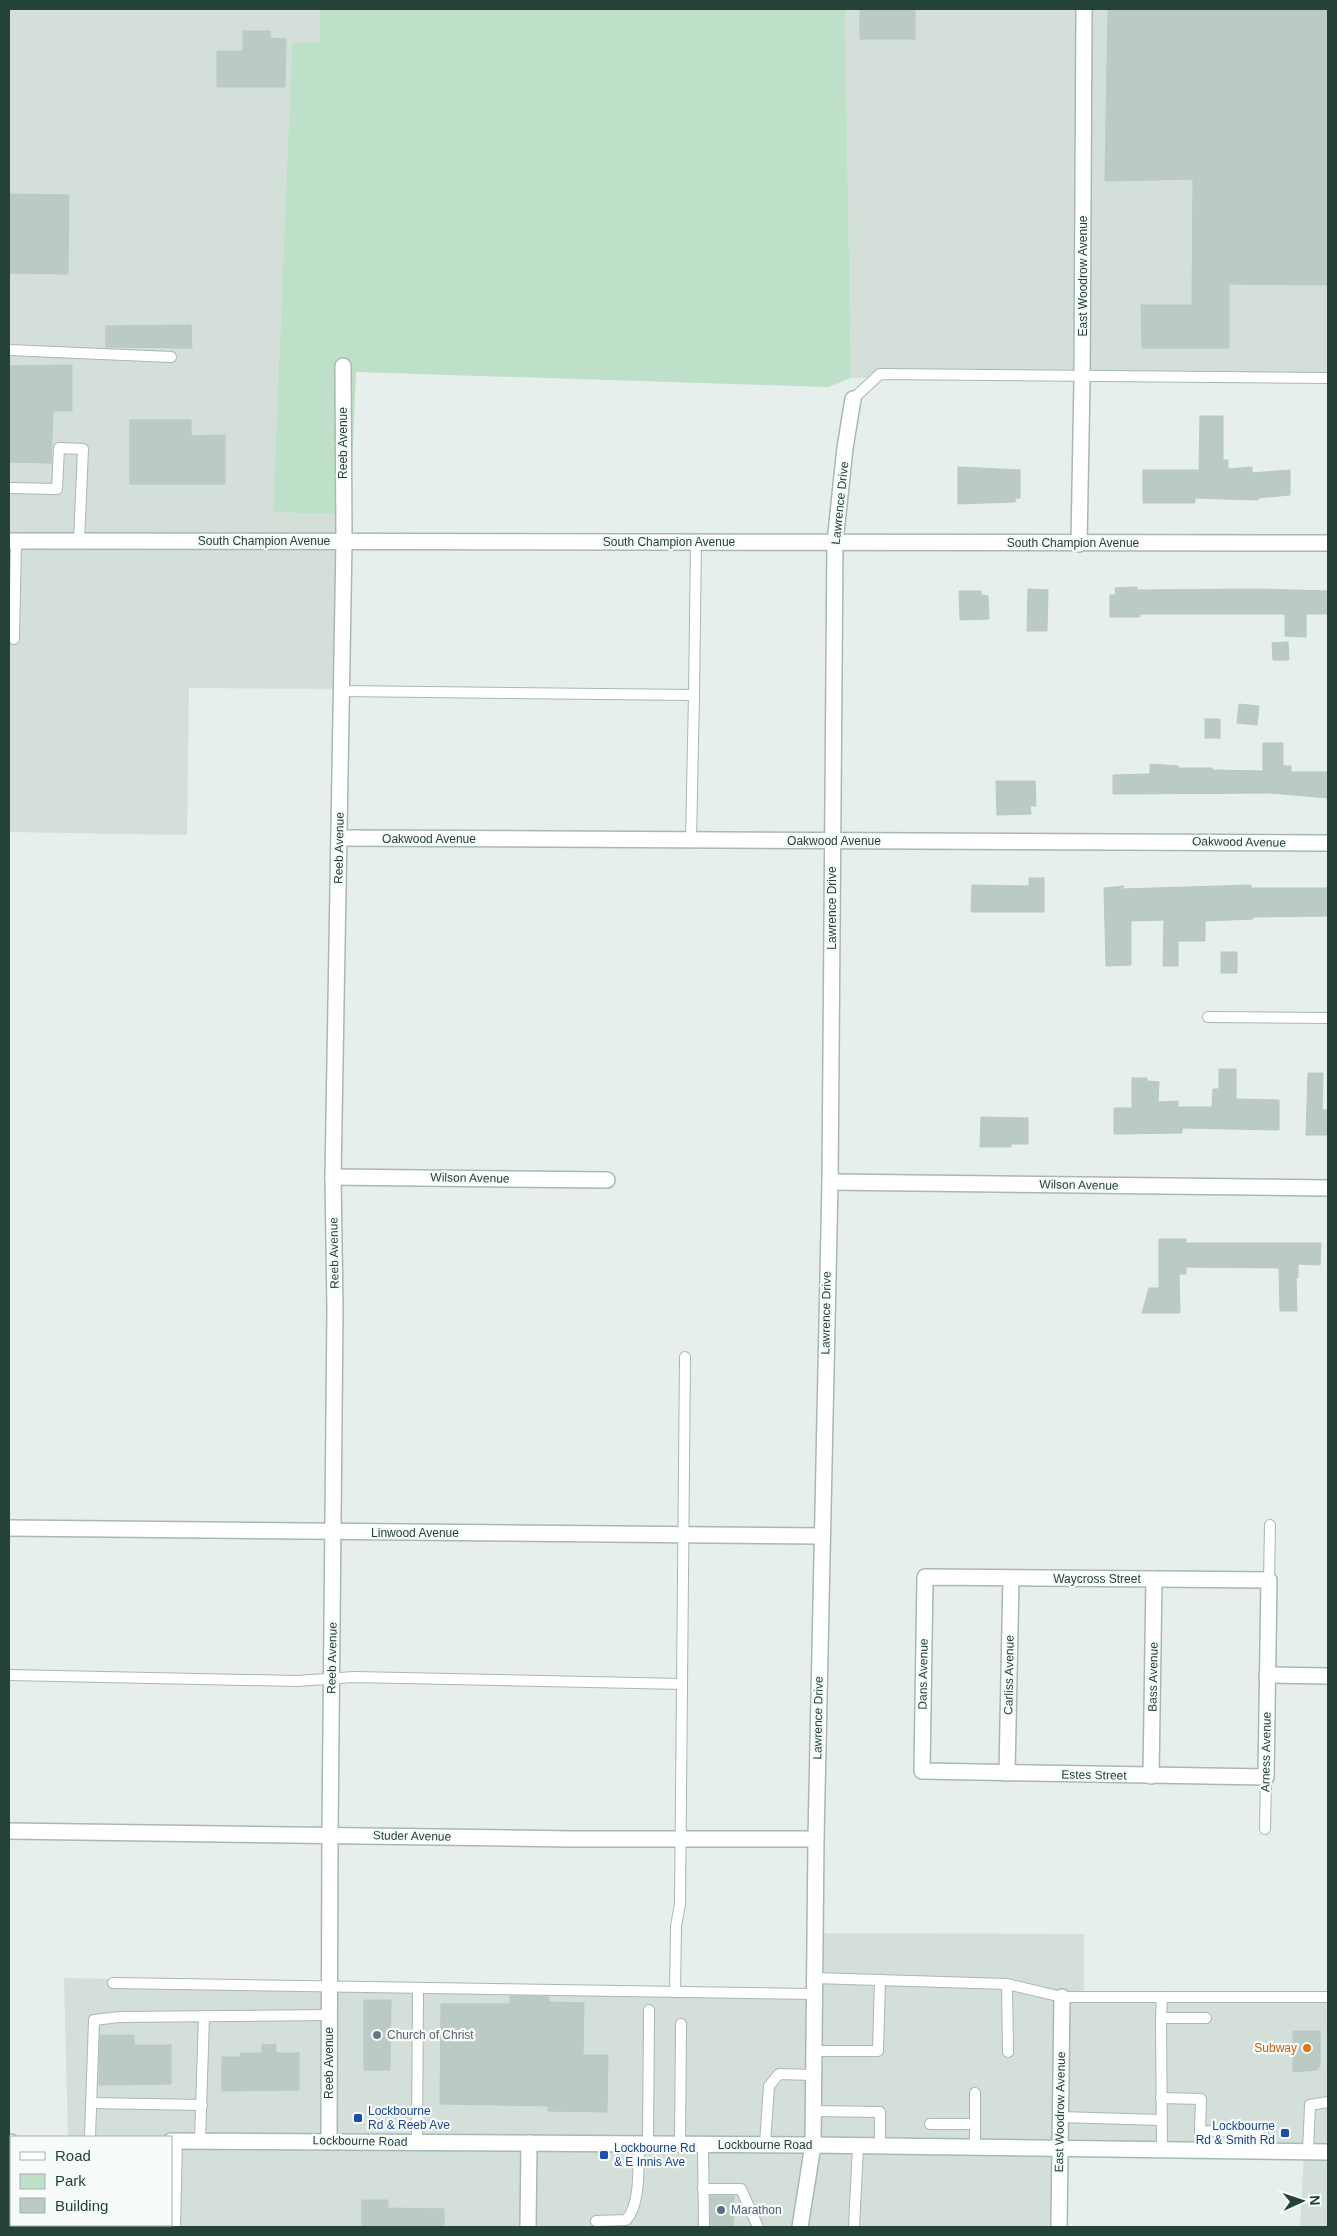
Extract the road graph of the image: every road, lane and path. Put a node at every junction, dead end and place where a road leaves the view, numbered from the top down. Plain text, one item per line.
1 (1084, 9) edge
2 (9, 350) edge
3 (171, 357) dead end
4 (343, 366) dead end
5 (1082, 376) junction
6 (1328, 378) edge
7 (854, 399) joint
8 (9, 488) edge
9 (12, 541) edge
10 (79, 541) junction
11 (344, 541) junction
12 (696, 542) junction
13 (835, 542) junction
14 (1328, 543) edge
15 (1079, 544) junction
16 (14, 639) dead end
17 (342, 691) junction
18 (694, 695) junction
19 (339, 838) junction
20 (691, 840) junction
21 (832, 841) junction
22 (1328, 843) edge
23 (1208, 1017) dead end
24 (1328, 1018) edge
25 (333, 1177) junction
26 (607, 1180) dead end
27 (830, 1182) junction
28 (1328, 1188) edge
29 (685, 1357) dead end
30 (1270, 1525) dead end
31 (9, 1528) edge
32 (333, 1532) junction
33 (683, 1534) junction
34 (821, 1536) junction
35 (925, 1577) joint
36 (1010, 1578) junction
37 (1154, 1579) junction
38 (1269, 1580) junction
39 (9, 1675) edge
40 (1267, 1675) junction
41 (1328, 1676) edge
42 (332, 1678) junction
43 (682, 1684) junction
44 (922, 1771) joint
45 (1007, 1773) junction
46 (1151, 1776) junction
47 (1266, 1778) junction
48 (1264, 1829) dead end
49 (9, 1831) edge
50 (330, 1834) junction
51 (681, 1838) junction
52 (816, 1839) junction
53 (814, 1978) junction
54 (880, 1980) junction
55 (113, 1983) dead end
56 (1007, 1984) junction
57 (329, 1986) junction
58 (418, 1988) junction
59 (675, 1992) junction
60 (814, 1994) junction
61 (1062, 1997) junction
62 (1162, 1997) junction
63 (1328, 1997) edge
64 (649, 2010) dead end
65 (329, 2015) junction
66 (204, 2016) junction
67 (1161, 2018) junction
68 (1206, 2018) dead end
69 (681, 2024) dead end
70 (814, 2051) junction
71 (1008, 2052) dead end
72 (813, 2075) junction
73 (975, 2093) dead end
74 (1161, 2098) junction
75 (1328, 2102) edge
76 (91, 2103) junction
77 (202, 2105) junction
78 (813, 2111) junction
79 (1060, 2118) junction
80 (1161, 2120) junction
81 (930, 2124) dead end
82 (975, 2124) junction
83 (1200, 2131) junction
84 (90, 2136) edge
85 (200, 2140) junction
86 (174, 2141) edge
87 (329, 2141) junction
88 (417, 2142) junction
89 (528, 2143) junction
90 (644, 2144) junction
91 (680, 2144) junction
92 (703, 2144) junction
93 (765, 2144) junction
94 (813, 2145) junction
95 (858, 2146) junction
96 (880, 2146) junction
97 (975, 2147) junction
98 (1059, 2148) junction
99 (1162, 2150) junction
100 (1200, 2150) junction
101 (1259, 2151) junction
102 (1308, 2152) junction
103 (1328, 2152) edge
104 (703, 2189) junction
105 (596, 2221) dead end
106 (175, 2227) edge
107 (528, 2227) edge
108 (704, 2227) edge
109 (758, 2227) edge
110 (800, 2227) edge
111 (854, 2227) edge
112 (1059, 2227) edge

1 - 5 street, East Woodrow Avenue
2 - 3 lane
4 - 11 street, Reeb Avenue
5 - 6 lane
5 - 7 lane
5 - 15 street, East Woodrow Avenue
7 - 13 street, Lawrence Drive
8 - 10 lane
9 - 10 street, South Champion Avenue
9 - 16 lane
10 - 11 street, South Champion Avenue
11 - 12 street, South Champion Avenue
11 - 17 street, Reeb Avenue
12 - 13 street, South Champion Avenue
12 - 18 lane
13 - 15 street, South Champion Avenue
13 - 21 street, Lawrence Drive
14 - 15 street, South Champion Avenue
17 - 18 lane
17 - 19 street, Reeb Avenue
18 - 20 lane
19 - 20 street, Oakwood Avenue
19 - 25 street, Reeb Avenue
20 - 21 street, Oakwood Avenue
21 - 22 street, Oakwood Avenue
21 - 27 street, Lawrence Drive
23 - 24 lane
25 - 26 street, Wilson Avenue
25 - 32 street, Reeb Avenue
27 - 28 street, Wilson Avenue
27 - 34 street, Lawrence Drive
29 - 33 lane
30 - 38 lane, Arness Avenue
31 - 32 street, Linwood Avenue
32 - 33 street, Linwood Avenue
32 - 42 street, Reeb Avenue
33 - 34 street, Linwood Avenue
33 - 43 lane
34 - 52 street, Lawrence Drive
35 - 36 street, Waycross Street
35 - 44 street, Dans Avenue
36 - 37 street, Waycross Street
36 - 45 street, Carliss Avenue
37 - 38 street, Waycross Street
37 - 46 street, Bass Avenue
38 - 40 street, Arness Avenue
39 - 42 lane
40 - 41 street
40 - 47 street, Arness Avenue
42 - 43 lane
42 - 50 street, Reeb Avenue
43 - 51 lane
44 - 45 street, Estes Street
45 - 46 street, Estes Street
46 - 47 street, Estes Street
47 - 48 lane, Arness Avenue
49 - 50 street, Studer Avenue
50 - 51 street, Studer Avenue
50 - 57 street, Reeb Avenue
51 - 52 street, Studer Avenue
51 - 59 lane
52 - 53 street, Lawrence Drive
53 - 54 lane
53 - 60 street, Lawrence Drive
54 - 56 lane
54 - 70 lane
55 - 57 lane
56 - 61 lane
56 - 71 lane
57 - 58 lane
57 - 65 street, Reeb Avenue
58 - 59 lane
58 - 88 lane
59 - 60 lane
60 - 70 street, Lawrence Drive
61 - 62 lane
61 - 79 street, East Woodrow Avenue
62 - 63 lane
62 - 67 lane
64 - 90 lane
65 - 66 lane
65 - 87 street, Reeb Avenue
66 - 76 lane
66 - 77 lane
67 - 68 lane
67 - 74 lane
69 - 91 lane
70 - 72 street, Lawrence Drive
72 - 78 street, Lawrence Drive
72 - 93 lane
73 - 82 lane
74 - 80 lane
74 - 83 lane
75 - 102 lane
76 - 77 lane
76 - 84 lane
77 - 85 lane
78 - 94 street, Lawrence Drive
78 - 96 lane
79 - 80 lane
79 - 98 street, East Woodrow Avenue
80 - 99 lane
81 - 82 lane
82 - 97 lane
83 - 100 lane
83 - 101 lane
85 - 86 street, Lockbourne Road
85 - 87 street, Lockbourne Road
86 - 106 lane
87 - 88 street, Lockbourne Road
88 - 89 street, Lockbourne Road
89 - 90 street, Lockbourne Road
89 - 107 street
90 - 91 street, Lockbourne Road
90 - 105 lane
91 - 92 street, Lockbourne Road
92 - 93 street, Lockbourne Road
92 - 104 lane
93 - 94 street, Lockbourne Road
94 - 95 street, Lockbourne Road
94 - 110 street, Lawrence Drive
95 - 96 street, Lockbourne Road
95 - 111 lane
96 - 97 street, Lockbourne Road
97 - 98 street, Lockbourne Road
98 - 99 street, Lockbourne Road
98 - 112 street, East Woodrow Avenue
99 - 100 street, Lockbourne Road
100 - 101 street, Lockbourne Road
101 - 102 street, Lockbourne Road
102 - 103 street, Lockbourne Road
104 - 108 lane
104 - 109 lane

